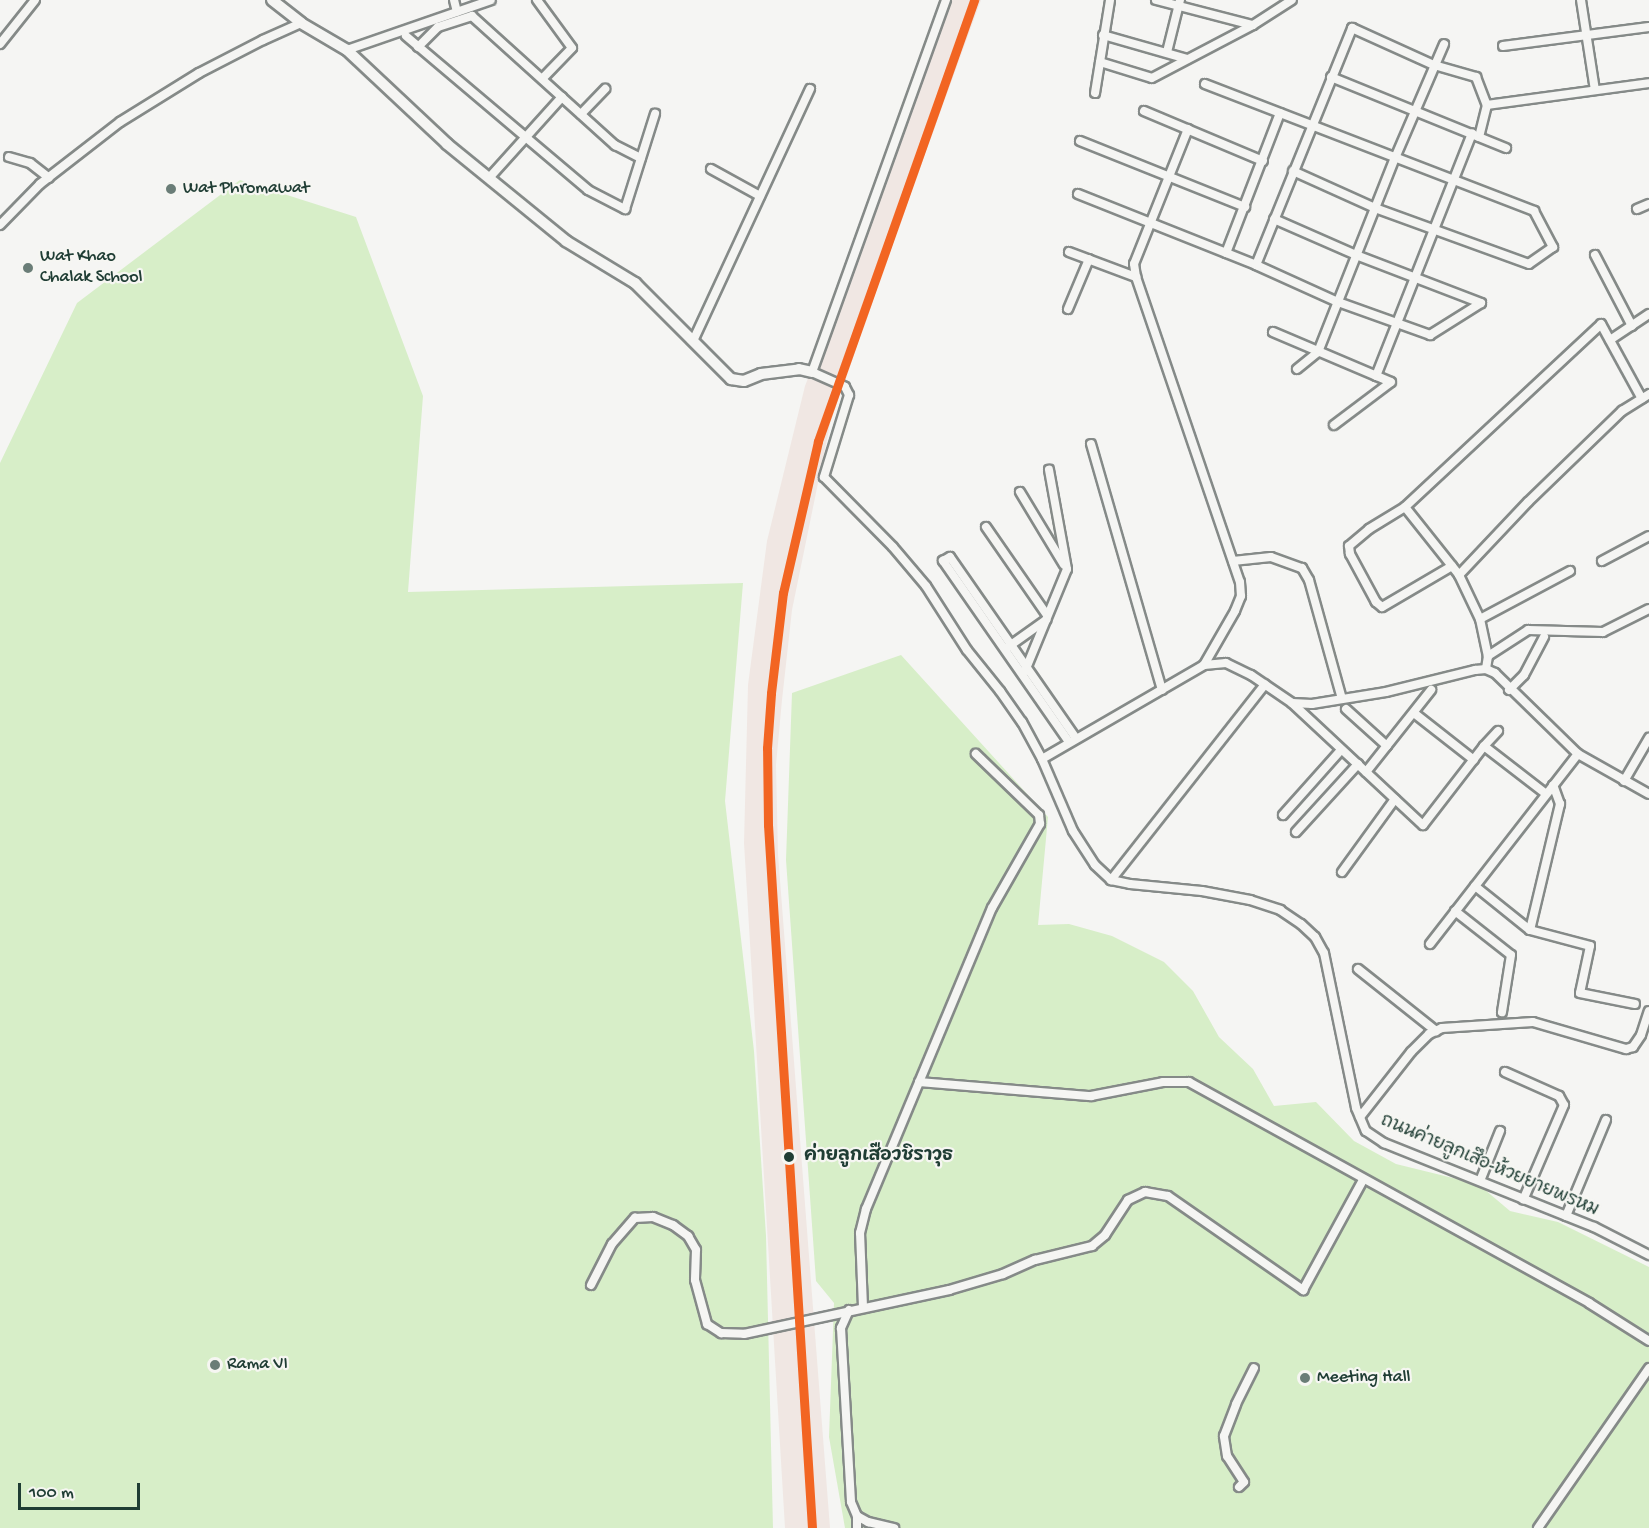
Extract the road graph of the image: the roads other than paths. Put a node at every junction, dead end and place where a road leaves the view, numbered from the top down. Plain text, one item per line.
1 (35, 0) edge
2 (272, 0) edge
3 (454, 0) edge
4 (491, 0) edge
5 (537, 0) edge
6 (946, 0) edge
7 (1110, 0) edge
8 (1156, 0) edge
9 (1293, 0) edge
10 (1581, 0) edge
11 (1180, 3) edge
12 (457, 12) junction
13 (301, 23) junction
14 (1253, 25) junction
15 (1649, 27) edge
16 (1103, 35) junction
17 (406, 36) dead end
18 (1587, 36) junction
19 (1444, 44) dead end
20 (0, 45) edge
21 (418, 46) junction
22 (1503, 46) dead end
23 (347, 50) junction
24 (1167, 51) junction
25 (1187, 59) junction
26 (1100, 62) junction
27 (1434, 65) junction
28 (1331, 77) junction
29 (542, 79) junction
30 (1649, 83) edge
31 (1205, 84) dead end
32 (604, 89) dead end
33 (810, 89) dead end
34 (1595, 90) junction
35 (1095, 93) dead end
36 (562, 97) junction
37 (1487, 105) junction
38 (1144, 111) dead end
39 (1415, 111) junction
40 (1280, 113) junction
41 (581, 114) junction
42 (655, 114) dead end
43 (1311, 126) junction
44 (1188, 129) junction
45 (1475, 135) junction
46 (525, 138) junction
47 (1080, 141) dead end
48 (1506, 148) dead end
49 (9, 157) dead end
50 (641, 158) junction
51 (1395, 158) junction
52 (1263, 161) junction
53 (711, 169) dead end
54 (1293, 171) junction
55 (1169, 177) junction
56 (49, 178) junction
57 (489, 178) junction
58 (1454, 181) junction
59 (1078, 194) dead end
60 (760, 196) junction
61 (1649, 204) edge
62 (1245, 207) junction
63 (1375, 208) junction
64 (1636, 209) dead end
65 (1274, 219) junction
66 (1150, 224) junction
67 (0, 225) edge
68 (1434, 230) junction
69 (1069, 252) dead end
70 (1226, 253) junction
71 (1356, 255) junction
72 (1595, 255) dead end
73 (1089, 259) junction
74 (1256, 264) junction
75 (1136, 277) junction
76 (1416, 278) junction
77 (1338, 302) junction
78 (1068, 309) dead end
79 (1649, 314) edge
80 (1397, 323) junction
81 (1632, 326) junction
82 (1273, 332) dead end
83 (1610, 340) junction
84 (693, 341) junction
85 (1318, 352) junction
86 (1297, 369) dead end
87 (812, 372) junction
88 (1376, 376) junction
89 (1646, 396) edge
90 (1334, 425) dead end
91 (1091, 444) dead end
92 (1049, 470) dead end
93 (1020, 492) dead end
94 (1405, 507) junction
95 (986, 527) dead end
96 (1649, 536) edge
97 (1233, 561) junction
98 (1602, 561) dead end
99 (1452, 566) junction
100 (1067, 569) junction
101 (1570, 571) dead end
102 (1459, 575) junction
103 (974, 598) junction
104 (1649, 609) edge
105 (1046, 617) junction
106 (1480, 619) junction
107 (1544, 637) dead end
108 (1008, 647) junction
109 (1488, 657) junction
110 (1204, 665) junction
111 (1486, 669) junction
112 (1025, 671) junction
113 (1265, 684) junction
114 (1162, 690) junction
115 (1431, 690) dead end
116 (1509, 690) junction
117 (1342, 699) junction
118 (1292, 703) junction
119 (1346, 709) dead end
120 (1414, 713) junction
121 (1497, 731) dead end
122 (1649, 738) edge
123 (1072, 740) junction
124 (1387, 746) junction
125 (1484, 746) junction
126 (1341, 750) junction
127 (976, 754) dead end
128 (1578, 754) junction
129 (1042, 759) junction
130 (1474, 760) junction
131 (1358, 764) junction
132 (1366, 772) junction
133 (1624, 781) junction
134 (1553, 785) junction
135 (1546, 794) junction
136 (1649, 794) edge
137 (1395, 799) junction
138 (1283, 815) dead end
139 (1296, 832) dead end
140 (1342, 872) dead end
141 (1111, 880) junction
142 (1475, 886) junction
143 (1455, 911) junction
144 (1530, 930) junction
145 (1430, 944) dead end
146 (1358, 969) dead end
147 (1635, 1004) dead end
148 (1649, 1011) edge
149 (1502, 1012) dead end
150 (1436, 1030) junction
151 (1505, 1072) dead end
152 (919, 1082) junction
153 (1360, 1117) junction
154 (1606, 1120) dead end
155 (1500, 1131) dead end
156 (1363, 1180) junction
157 (1480, 1181) junction
158 (1523, 1200) junction
159 (1566, 1216) junction
160 (1649, 1255) edge
161 (591, 1285) dead end
162 (862, 1307) junction
163 (849, 1310) junction
164 (1649, 1341) edge
165 (1254, 1368) dead end
166 (1649, 1368) edge
167 (1239, 1487) dead end
168 (857, 1516) junction
169 (857, 1528) edge
170 (894, 1528) edge
171 (1538, 1528) edge

1 - 20 street
2 - 13 street
3 - 12 street
4 - 12 street
5 - 29 street
6 - 87 street
7 - 16 street
8 - 11 street
9 - 14 street
10 - 18 street
11 - 14 street
11 - 24 street
12 - 23 street
13 - 23 street
13 - 56 street
14 - 25 street
15 - 18 street
16 - 24 street
16 - 26 street
17 - 21 street
18 - 22 street
18 - 34 street
19 - 27 street
21 - 29 street
21 - 46 street
23 - 57 street
24 - 25 street
25 - 26 street
26 - 35 street
27 - 28 street
27 - 37 street
27 - 39 street
28 - 39 street
28 - 43 street
29 - 36 street
30 - 34 street
31 - 40 street
32 - 41 street
33 - 60 street
34 - 37 street
36 - 41 street
36 - 46 street
37 - 45 street
38 - 44 street
39 - 45 street
39 - 51 street
40 - 43 street
40 - 52 street
41 - 50 street
42 - 50 street
43 - 51 street
43 - 54 street
44 - 52 street
44 - 55 street
45 - 48 street
45 - 58 street
46 - 50 street
46 - 57 street
47 - 55 street
49 - 56 street
51 - 58 street
51 - 63 street
52 - 62 street
53 - 60 street
54 - 63 street
54 - 65 street
55 - 62 street
55 - 66 street
56 - 67 street
57 - 84 street
58 - 68 street
58 - 68 street
59 - 66 street
60 - 84 street
61 - 64 street
62 - 70 street
63 - 68 street
63 - 71 street
65 - 71 street
65 - 74 street
66 - 70 street
66 - 75 street
68 - 76 street
69 - 73 street
70 - 74 street
71 - 76 street
71 - 77 street
72 - 81 street
73 - 75 street
73 - 78 street
74 - 77 street
75 - 97 street
76 - 80 street
76 - 80 street
77 - 80 street
77 - 85 street
79 - 81 street
80 - 88 street
81 - 83 street
82 - 85 street
83 - 89 street
83 - 94 street
84 - 87 street
85 - 86 street
85 - 88 street
87 - 129 street
88 - 90 street
89 - 102 street
91 - 114 street
92 - 100 street
93 - 100 street
94 - 99 street
94 - 99 street
95 - 105 street
96 - 98 street
97 - 110 street
97 - 117 street
99 - 102 street
100 - 105 street
101 - 106 street
102 - 106 street
103 - 103 street
103 - 108 street
104 - 109 street
105 - 108 street
105 - 112 street
106 - 109 street
107 - 116 street
108 - 112 street
109 - 111 street
110 - 113 street
110 - 114 street
111 - 116 street
111 - 117 street
112 - 123 street
113 - 118 street
113 - 141 street
114 - 123 street
115 - 120 street
116 - 128 street
117 - 118 street
118 - 126 street
119 - 124 street
120 - 124 street
120 - 130 street
121 - 125 street
122 - 133 street
123 - 129 street
124 - 132 street
125 - 130 street
125 - 135 street
126 - 131 street
126 - 138 street
127 - 152 street
128 - 133 street
128 - 134 street
129 - 141 street
130 - 137 street
131 - 132 street
131 - 139 street
132 - 137 street
133 - 136 street
134 - 135 street
134 - 144 street
135 - 142 street
137 - 140 street
141 - 153 street, ถนนค่ายลูกเสึอ-ห้วยยายพรหม
142 - 143 street
142 - 144 street
143 - 145 street
143 - 149 street
144 - 147 street
146 - 150 street
148 - 150 street
150 - 153 street
151 - 158 street
152 - 156 street
152 - 162 street
153 - 157 street, ถนนค่ายลูกเสึอ-ห้วยยายพรหม
154 - 159 street
155 - 157 street
156 - 162 street
156 - 164 street
157 - 158 street, ถนนค่ายลูกเสึอ-ห้วยยายพรหม
158 - 159 street, ถนนค่ายลูกเสึอ-ห้วยยายพรหม
159 - 160 street, ถนนค่ายลูกเสึอ-ห้วยยายพรหม
161 - 163 street
162 - 163 street
163 - 168 street
165 - 167 street
166 - 171 street
168 - 169 street
168 - 170 street

